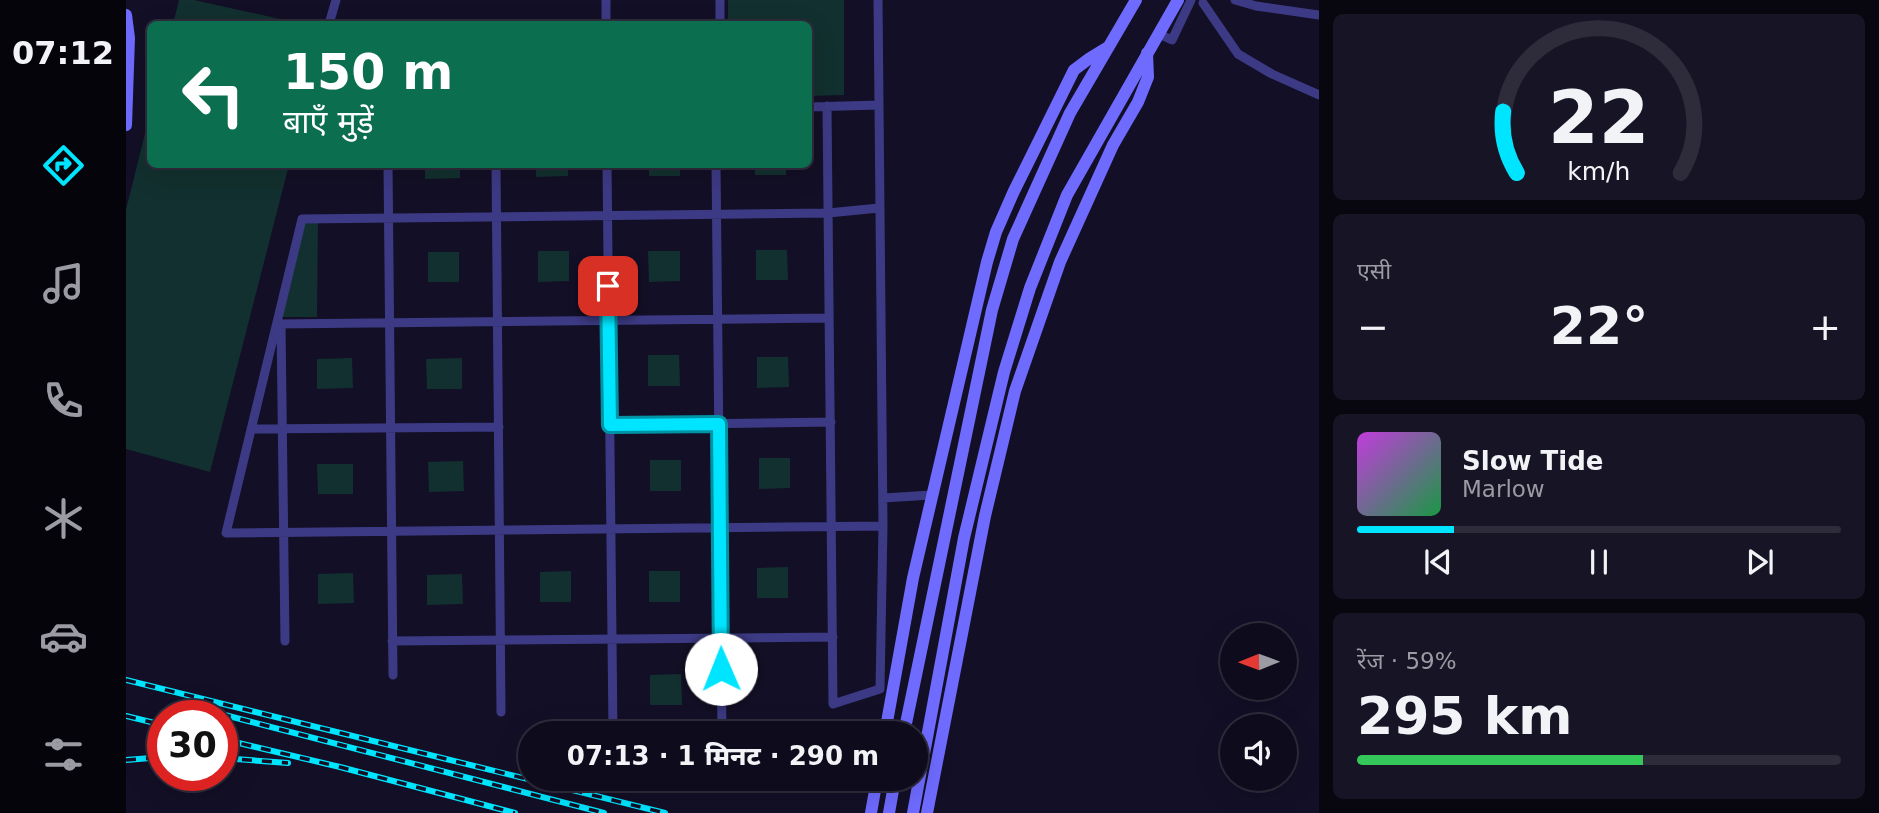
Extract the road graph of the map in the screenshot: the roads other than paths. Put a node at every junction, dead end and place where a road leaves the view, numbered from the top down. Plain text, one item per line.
1 (336, 0) edge
2 (606, 0) edge
3 (720, 0) edge
4 (878, 0) edge
5 (1136, 0) edge
6 (1178, 0) edge
7 (1235, 0) edge
8 (1200, 1) edge
9 (126, 15) edge
10 (1319, 15) edge
11 (330, 21) edge
12 (606, 21) edge
13 (720, 21) edge
14 (1158, 34) junction
15 (1109, 46) junction
16 (1147, 53) junction
17 (1319, 95) edge
18 (879, 105) junction
19 (827, 106) junction
20 (812, 107) edge
21 (126, 125) edge
22 (388, 168) edge
23 (496, 168) edge
24 (607, 168) edge
25 (716, 168) edge
26 (879, 208) junction
27 (828, 213) junction
28 (717, 215) junction
29 (608, 216) junction
30 (496, 217) junction
31 (388, 218) junction
32 (830, 318) junction
33 (718, 319) junction
34 (609, 320) junction
35 (498, 321) junction
36 (389, 323) junction
37 (279, 324) junction
38 (831, 422) junction
39 (719, 424) junction
40 (610, 425) junction
41 (499, 427) junction
42 (390, 428) junction
43 (251, 429) junction
44 (282, 429) junction
45 (932, 495) junction
46 (883, 498) junction
47 (883, 526) junction
48 (832, 527) junction
49 (720, 528) junction
50 (611, 529) junction
51 (500, 530) junction
52 (392, 531) junction
53 (284, 532) junction
54 (833, 637) junction
55 (721, 638) junction
56 (612, 639) junction
57 (501, 640) junction
58 (285, 641) dead end
59 (392, 641) junction
60 (393, 675) dead end
61 (501, 712) dead end
62 (613, 721) edge
63 (722, 721) edge
64 (887, 721) edge
65 (906, 721) edge
66 (875, 791) edge
67 (893, 791) edge
68 (870, 813) edge
69 (889, 813) edge
70 (913, 813) edge
71 (927, 813) edge

1 - 11 street
2 - 12 street
3 - 13 street
4 - 18 street
5 - 15 street
6 - 14 street
7 - 10 street
8 - 14 street
8 - 17 street
9 - 21 street
14 - 16 street
15 - 45 street
15 - 65 street
16 - 70 street
16 - 71 street
18 - 19 street
18 - 26 street
19 - 20 street
19 - 27 street
22 - 31 street
23 - 30 street
24 - 29 street
25 - 28 street
26 - 27 street
26 - 46 street
27 - 28 street
27 - 32 street
28 - 29 street
28 - 33 street
29 - 30 street
29 - 34 street
30 - 31 street
30 - 35 street
31 - 36 street
31 - 37 street
32 - 33 street
32 - 38 street
33 - 34 street
33 - 39 street
34 - 35 street
34 - 40 street
35 - 36 street
35 - 41 street
36 - 37 street
36 - 42 street
37 - 43 street
37 - 44 street
38 - 39 street
38 - 48 street
39 - 40 street
39 - 49 street
40 - 50 street
41 - 42 street
41 - 51 street
42 - 44 street
42 - 52 street
43 - 44 street
43 - 53 street
44 - 53 street
45 - 46 street
45 - 64 street
46 - 47 street
47 - 48 street
47 - 54 street
48 - 49 street
48 - 54 street
49 - 50 street
49 - 55 street
50 - 51 street
50 - 56 street
51 - 52 street
51 - 57 street
52 - 53 street
52 - 59 street
53 - 58 street
54 - 55 street
55 - 56 street
55 - 63 street
56 - 57 street
56 - 62 street
57 - 59 street
57 - 61 street
59 - 60 street
66 - 68 street
67 - 69 street

